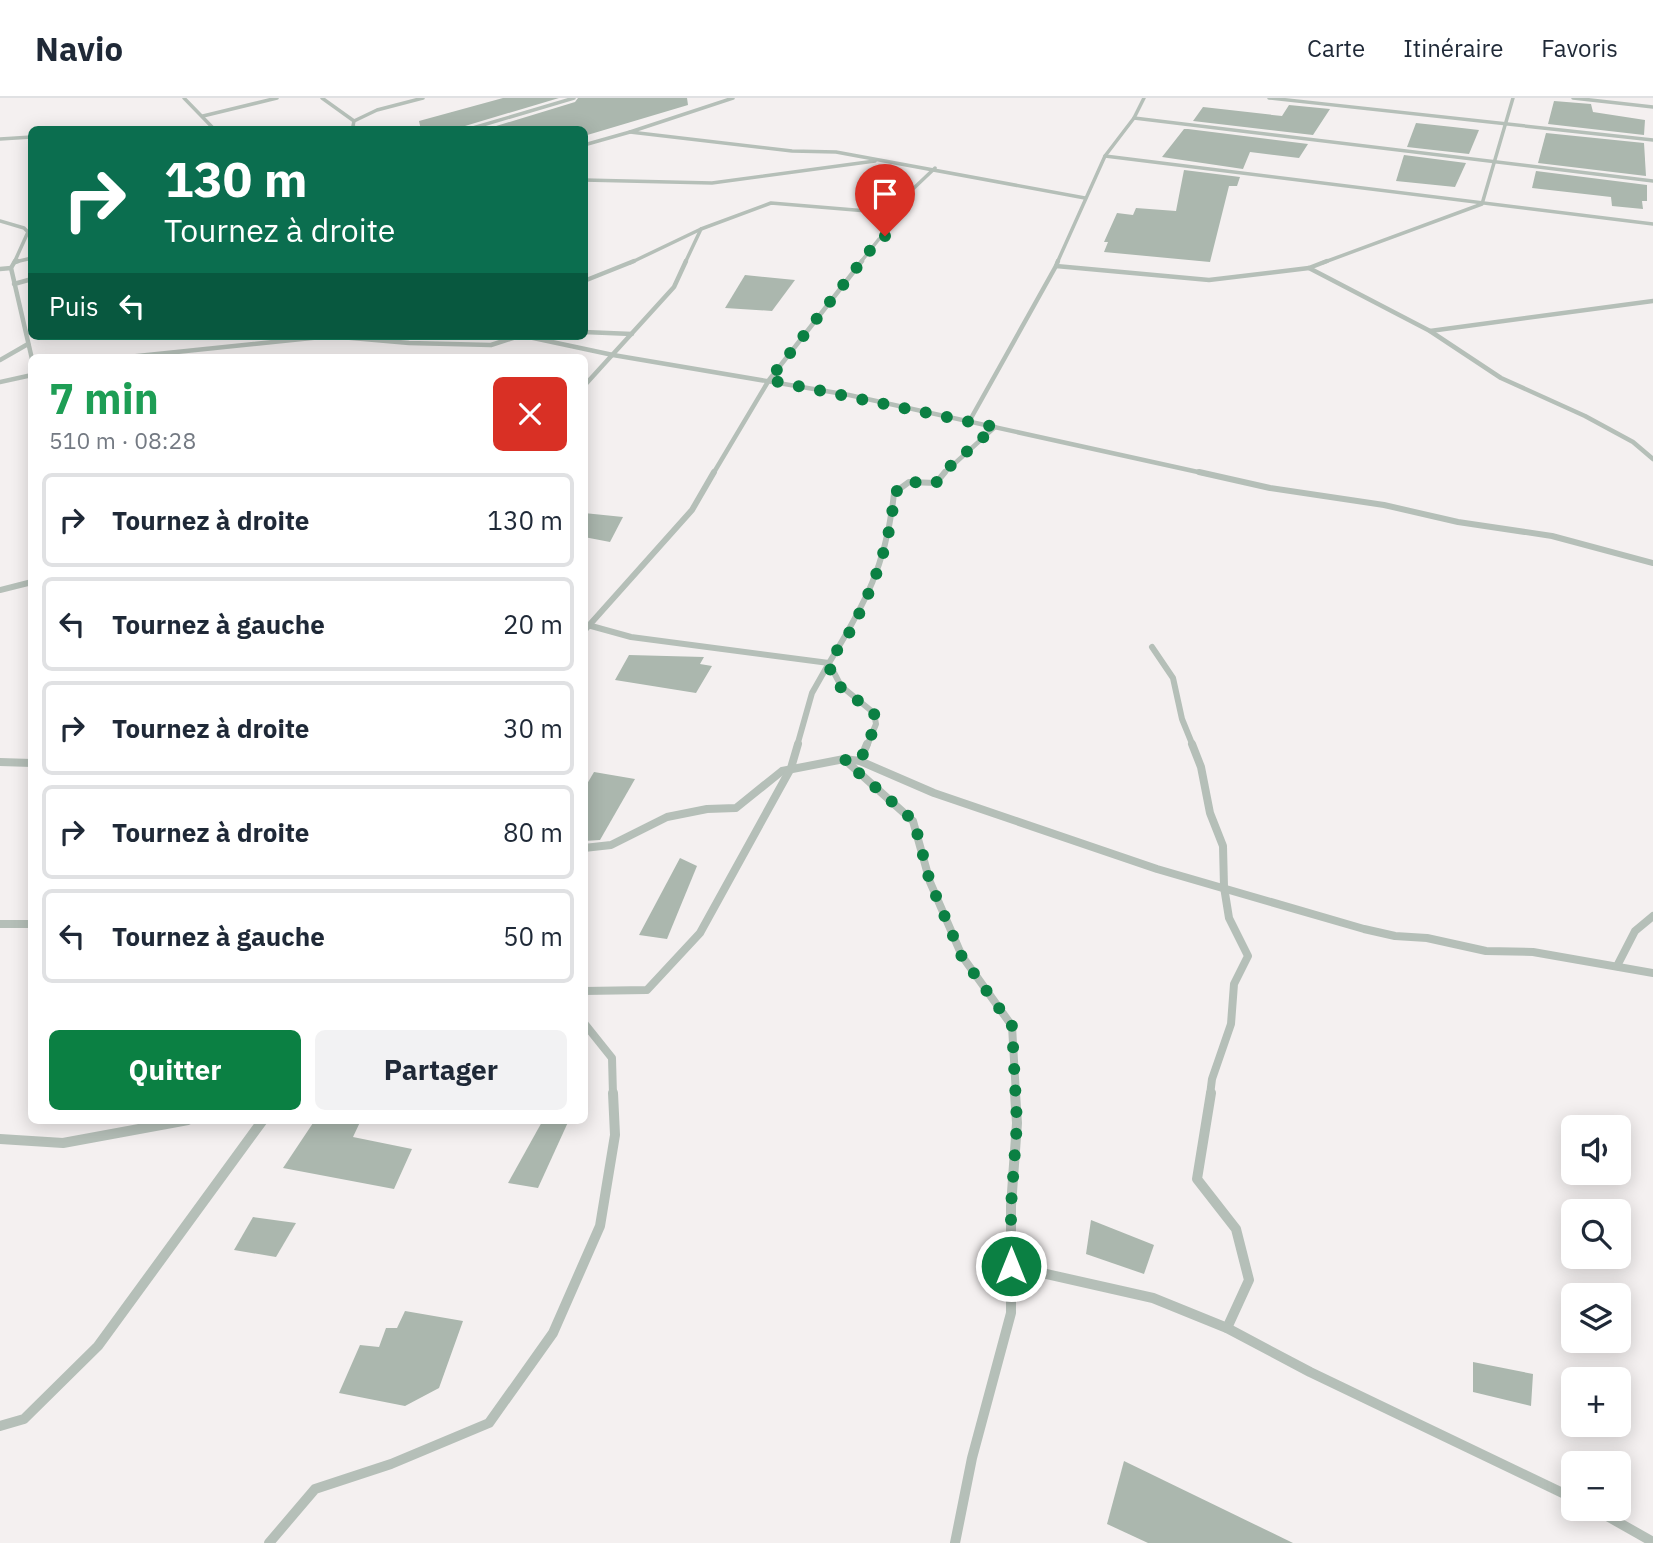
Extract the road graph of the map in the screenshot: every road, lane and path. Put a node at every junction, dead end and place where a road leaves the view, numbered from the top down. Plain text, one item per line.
1 (184, 98) edge
2 (277, 98) edge
3 (322, 98) edge
4 (423, 98) edge
5 (574, 98) edge
6 (733, 98) edge
7 (1144, 98) edge
8 (1269, 98) edge
9 (1520, 98) edge
10 (1573, 98) edge
11 (1513, 99) edge
12 (1653, 107) edge
13 (204, 116) junction
14 (1134, 118) junction
15 (354, 121) junction
16 (1505, 123) junction
17 (212, 126) edge
18 (353, 126) edge
19 (480, 126) edge
20 (630, 132) junction
21 (28, 137) edge
22 (0, 139) edge
23 (1653, 140) edge
24 (588, 144) edge
25 (1105, 156) junction
26 (887, 160) junction
27 (1496, 162) junction
28 (935, 168) junction
29 (588, 180) edge
30 (1653, 181) edge
31 (1085, 198) junction
32 (1482, 204) junction
33 (891, 213) junction
34 (0, 221) edge
35 (1653, 224) edge
36 (701, 229) junction
37 (28, 259) edge
38 (14, 262) junction
39 (1056, 266) junction
40 (10, 268) junction
41 (1309, 268) junction
42 (0, 269) edge
43 (588, 279) edge
44 (28, 280) edge
45 (14, 284) junction
46 (1653, 301) edge
47 (1430, 331) junction
48 (588, 332) edge
49 (632, 334) junction
50 (292, 340) edge
51 (402, 340) edge
52 (508, 340) edge
53 (541, 340) edge
54 (28, 344) junction
55 (31, 354) edge
56 (157, 354) edge
57 (613, 355) junction
58 (0, 360) edge
59 (28, 377) edge
60 (769, 380) junction
61 (0, 382) edge
62 (588, 382) edge
63 (970, 420) junction
64 (995, 427) junction
65 (1653, 459) edge
66 (1653, 564) edge
67 (28, 583) edge
68 (0, 590) edge
69 (588, 625) edge
70 (588, 627) edge
71 (1152, 647) dead end
72 (829, 663) junction
73 (844, 760) junction
74 (860, 761) junction
75 (0, 762) edge
76 (28, 763) edge
77 (791, 768) junction
78 (588, 848) edge
79 (1224, 887) junction
80 (1653, 916) edge
81 (0, 924) edge
82 (28, 924) edge
83 (1617, 966) junction
84 (1653, 974) edge
85 (588, 991) edge
86 (588, 1028) edge
87 (165, 1124) edge
88 (260, 1124) edge
89 (0, 1139) edge
90 (1011, 1266) junction
91 (1227, 1328) junction
92 (0, 1426) edge
93 (1561, 1492) edge
94 (1616, 1521) edge
95 (1653, 1542) edge
96 (269, 1543) edge
97 (955, 1543) edge

1 - 13 street
2 - 13 street
3 - 15 street
4 - 15 street
5 - 19 street
6 - 20 street
7 - 14 street
8 - 16 street
9 - 11 street
10 - 12 street
11 - 16 street
13 - 17 street
14 - 25 street
14 - 27 street
15 - 18 street
16 - 23 street
16 - 27 street
20 - 24 street
20 - 26 street
21 - 22 street
25 - 31 street
25 - 32 street
26 - 28 street
26 - 29 street
27 - 30 street
27 - 32 street
28 - 31 street
28 - 33 street
31 - 39 street
32 - 35 street
32 - 41 street
33 - 36 street
33 - 60 street
34 - 38 street
36 - 43 street
36 - 49 street
37 - 38 street
38 - 40 street
39 - 41 street
39 - 63 street
40 - 42 street
40 - 45 street
41 - 47 street
44 - 45 street
45 - 54 street
46 - 47 street
47 - 65 street
48 - 49 street
49 - 57 street
50 - 56 street
51 - 52 street
53 - 57 street
54 - 55 street
54 - 58 street
57 - 60 street
57 - 62 street
59 - 61 street
60 - 63 street
60 - 69 street
63 - 64 street
64 - 66 street
64 - 72 street
67 - 68 street
70 - 72 street
71 - 79 street
72 - 74 street
72 - 77 street
73 - 74 street
73 - 77 street
73 - 90 street
74 - 79 street
75 - 76 street
77 - 78 street
77 - 85 street
79 - 83 street
79 - 91 street
80 - 83 street
81 - 82 street
83 - 84 street
86 - 96 street
87 - 89 street
88 - 92 street
90 - 91 street
90 - 97 street
91 - 93 street
94 - 95 street

